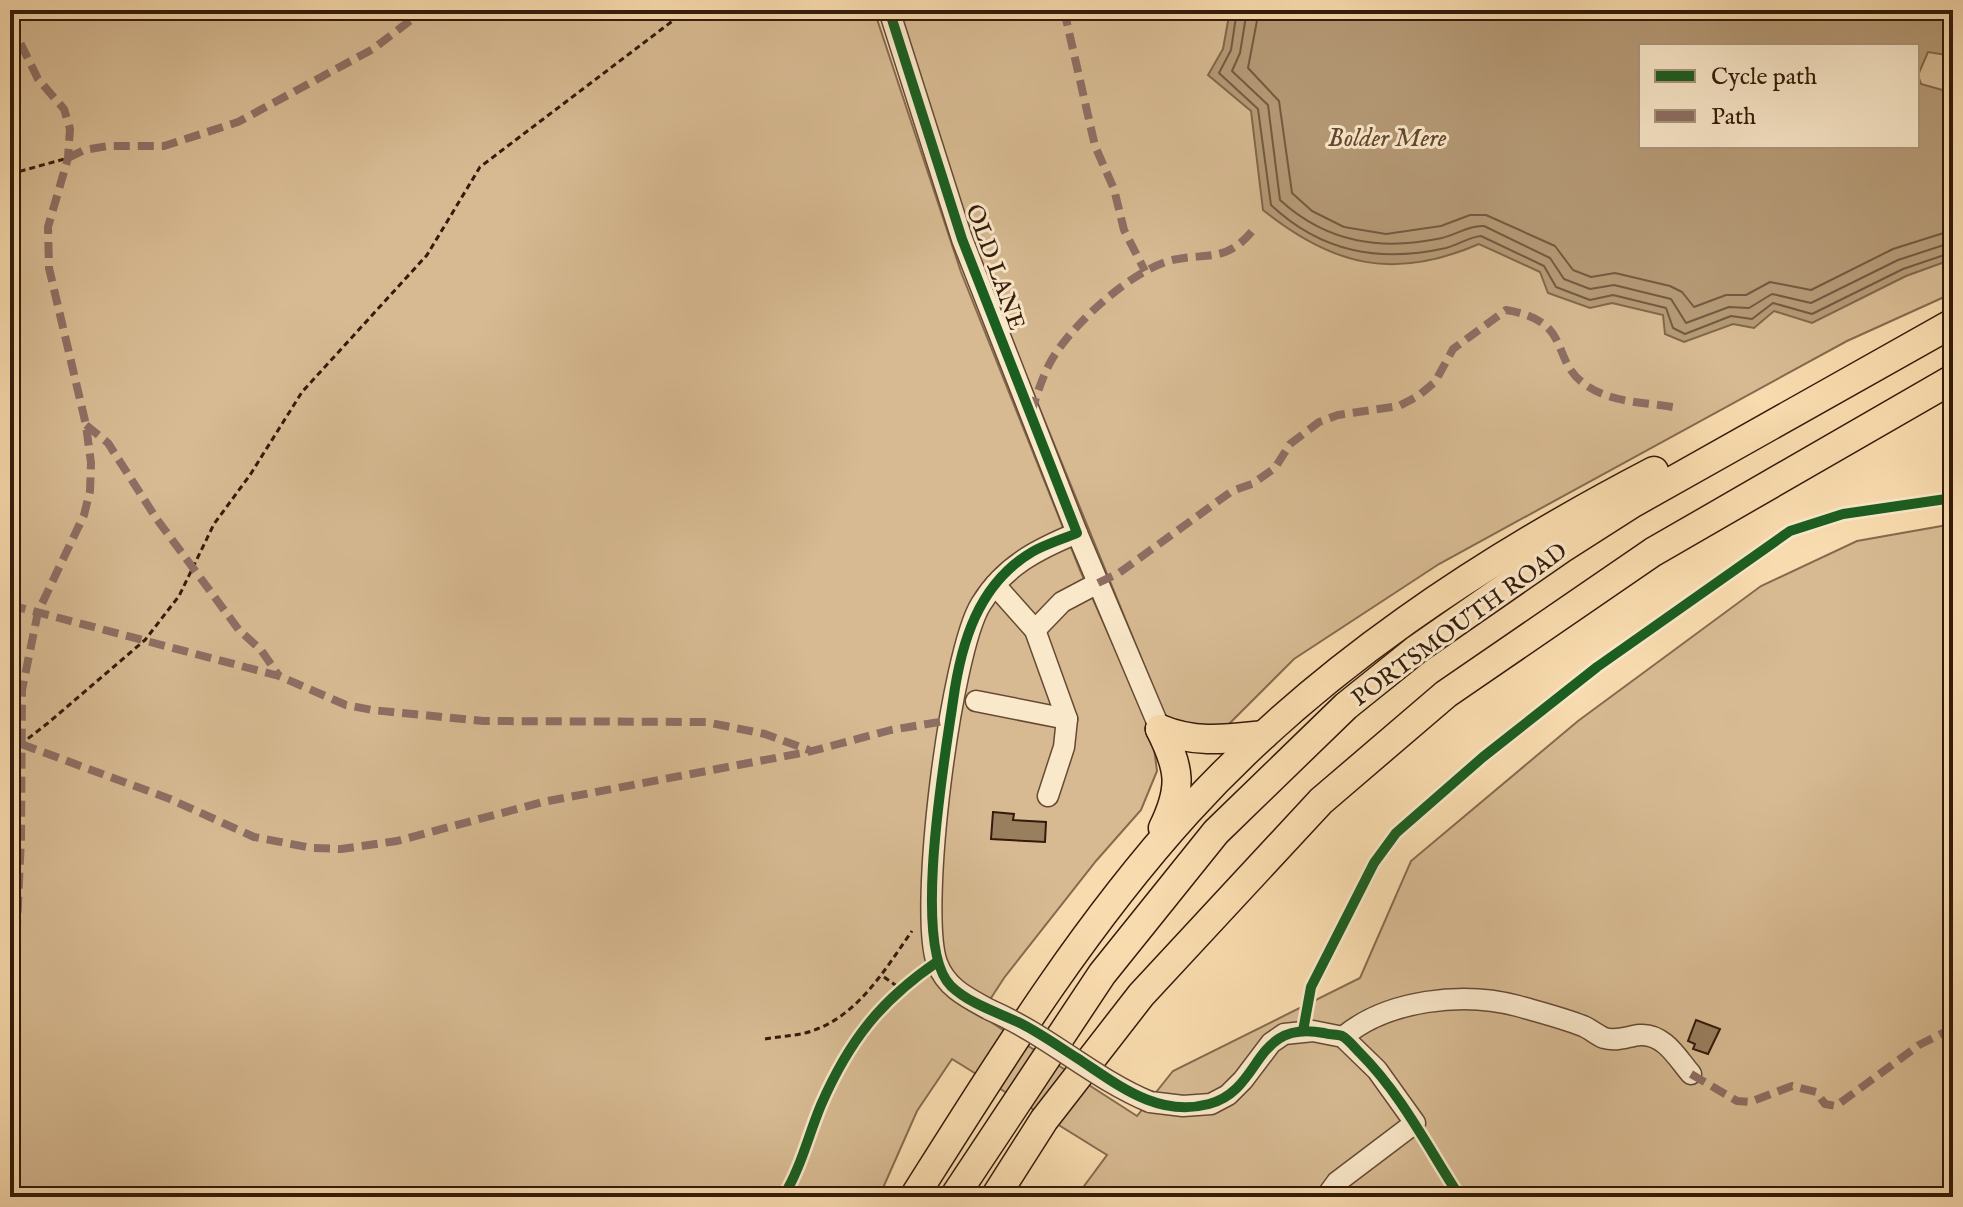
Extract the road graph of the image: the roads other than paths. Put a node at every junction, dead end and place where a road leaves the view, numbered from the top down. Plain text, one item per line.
1 (889, 10) edge
2 (1953, 323) edge
3 (1895, 353) junction
4 (1953, 379) edge
5 (1077, 533) junction
6 (1098, 583) junction
7 (995, 585) junction
8 (1035, 630) junction
9 (976, 701) dead end
10 (1067, 719) junction
11 (1160, 729) junction
12 (1264, 735) junction
13 (1048, 796) dead end
14 (1149, 857) junction
15 (1343, 1037) junction
16 (1691, 1074) dead end
17 (914, 1197) edge
18 (954, 1197) edge
19 (995, 1197) edge
20 (1326, 1197) edge

1 - 5 street, OLD LANE
2 - 3 highway, PORTSMOUTH ROAD
3 - 12 highway
3 - 18 highway, PORTSMOUTH ROAD
4 - 19 highway, PORTSMOUTH ROAD
5 - 6 street, OLD LANE
5 - 7 street
6 - 8 street
6 - 11 street, OLD LANE
7 - 8 street
7 - 15 street, bridge
8 - 10 street
9 - 10 street
10 - 13 street
11 - 12 highway
11 - 14 highway
12 - 14 highway
14 - 17 highway
15 - 16 street
15 - 20 street

